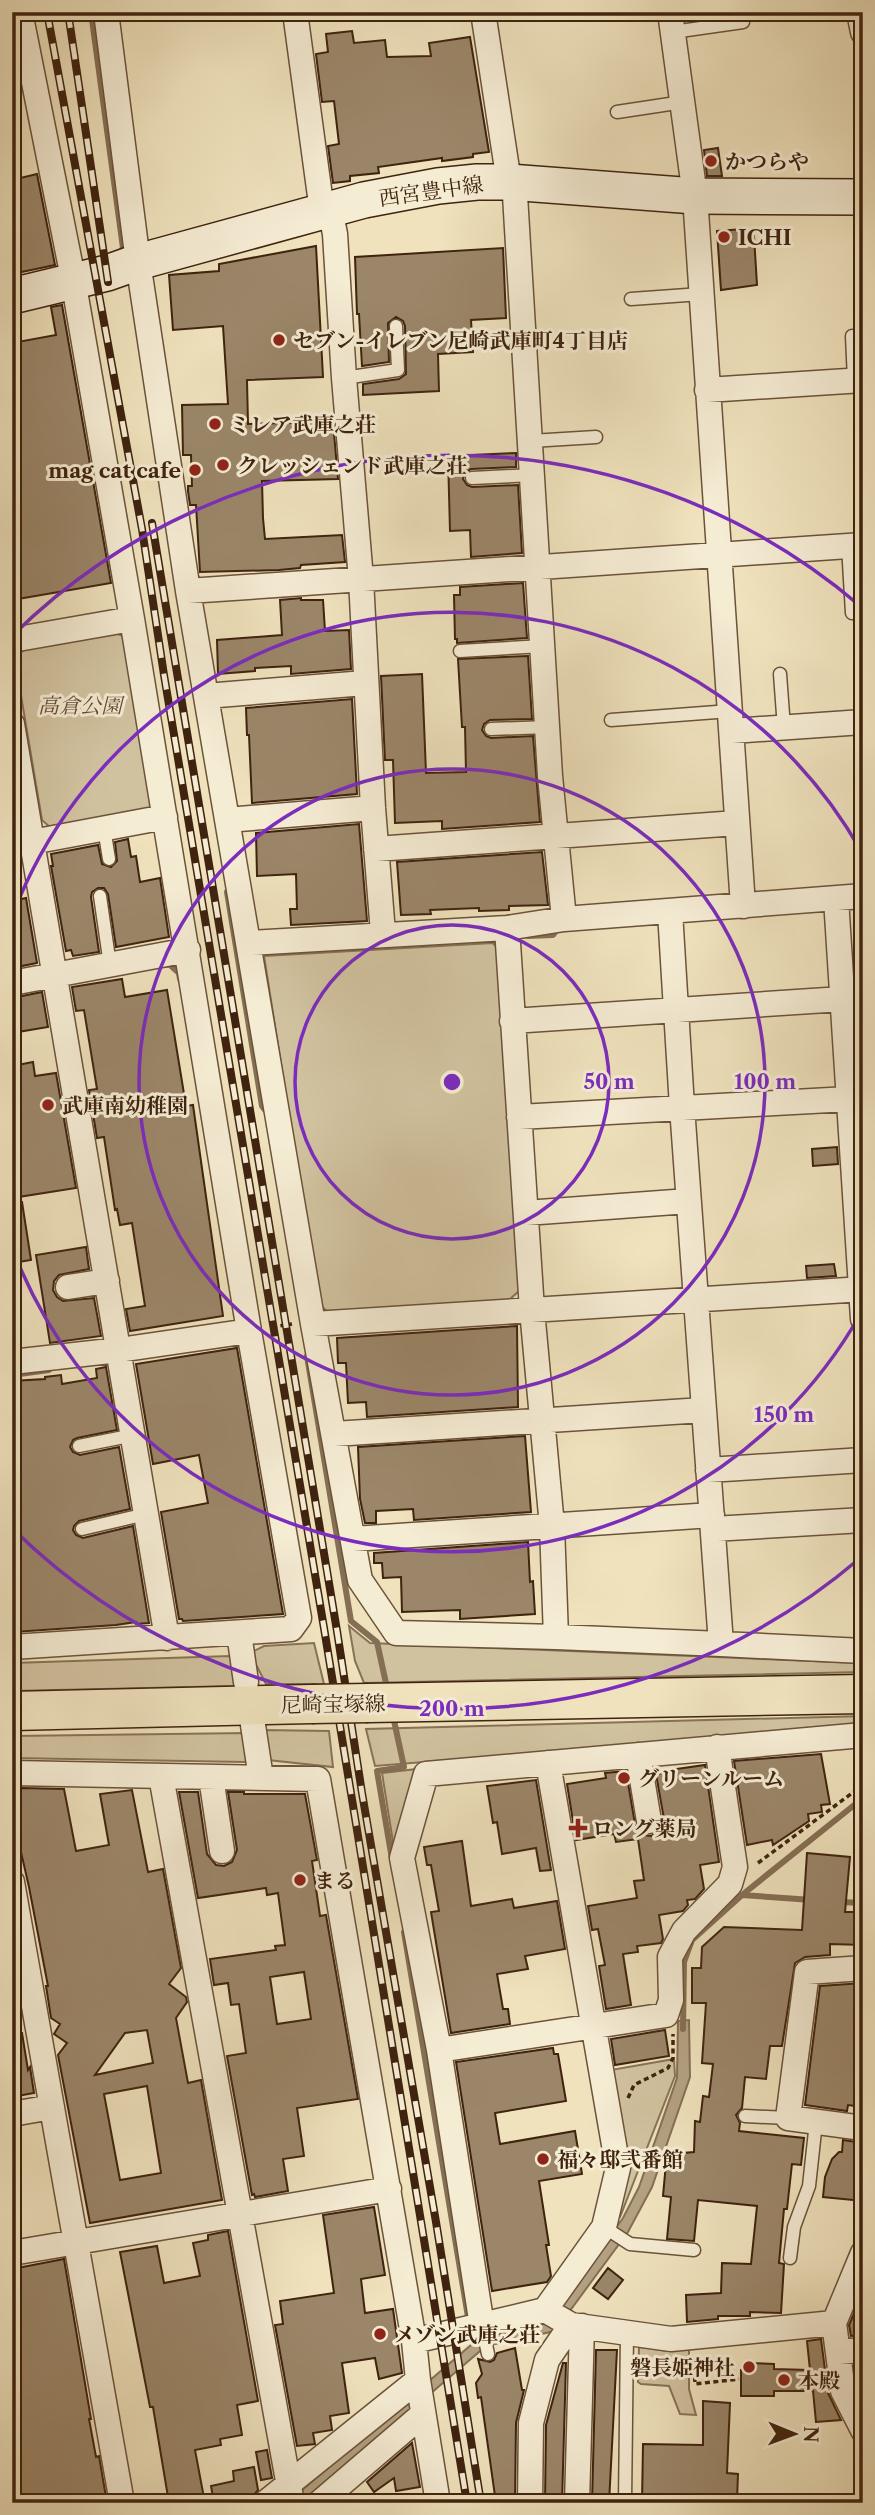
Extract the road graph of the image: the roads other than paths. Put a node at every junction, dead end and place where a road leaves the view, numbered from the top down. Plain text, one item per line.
1 (106, 12) edge
2 (295, 12) edge
3 (483, 12) edge
4 (859, 12) edge
5 (672, 22) edge
6 (743, 23) dead end
7 (19, 25) edge
8 (863, 32) edge
9 (682, 102) junction
10 (617, 112) dead end
11 (509, 182) junction
12 (695, 196) junction
13 (863, 197) edge
14 (326, 210) junction
15 (138, 262) junction
16 (72, 282) junction
17 (701, 294) junction
18 (12, 296) edge
19 (631, 299) dead end
20 (396, 326) dead end
21 (852, 336) dead end
22 (344, 378) junction
23 (859, 380) edge
24 (708, 390) junction
25 (596, 437) dead end
26 (531, 441) junction
27 (533, 475) junction
28 (472, 478) dead end
29 (861, 480) dead end
30 (863, 501) edge
31 (855, 546) edge
32 (720, 554) junction
33 (539, 567) junction
34 (361, 579) junction
35 (188, 591) junction
36 (852, 613) dead end
37 (132, 619) junction
38 (12, 640) edge
39 (543, 646) junction
40 (460, 651) dead end
41 (780, 674) dead end
42 (365, 683) junction
43 (206, 696) junction
44 (611, 720) dead end
45 (731, 721) junction
46 (863, 722) edge
47 (12, 724) edge
48 (548, 727) junction
49 (784, 728) junction
50 (491, 729) dead end
51 (373, 807) junction
52 (165, 817) junction
53 (228, 820) junction
54 (737, 823) junction
55 (104, 828) junction
56 (556, 837) junction
57 (32, 842) junction
58 (376, 849) junction
59 (108, 859) dead end
60 (100, 896) dead end
61 (863, 897) edge
62 (836, 899) junction
63 (743, 906) junction
64 (670, 912) junction
65 (564, 919) junction
66 (507, 928) junction
67 (383, 933) junction
68 (249, 943) junction
69 (188, 950) junction
70 (110, 965) junction
71 (54, 975) junction
72 (12, 983) edge
73 (842, 999) junction
74 (677, 1010) junction
75 (512, 1021) junction
76 (855, 1071) edge
77 (848, 1098) junction
78 (682, 1107) junction
79 (519, 1117) junction
80 (688, 1201) junction
81 (526, 1213) junction
82 (107, 1281) junction
83 (68, 1287) dead end
84 (862, 1289) edge
85 (696, 1298) junction
86 (532, 1310) junction
87 (863, 1319) edge
88 (313, 1325) junction
89 (249, 1331) junction
90 (119, 1350) junction
91 (12, 1362) edge
92 (703, 1410) junction
93 (542, 1420) junction
94 (334, 1434) junction
95 (134, 1435) junction
96 (79, 1446) dead end
97 (863, 1460) edge
98 (708, 1470) junction
99 (146, 1514) junction
100 (863, 1520) edge
101 (713, 1522) junction
102 (552, 1526) junction
103 (82, 1528) dead end
104 (353, 1539) junction
105 (239, 1633) junction
106 (556, 1637) junction
107 (167, 1638) junction
108 (721, 1644) junction
109 (12, 1647) edge
110 (863, 1651) edge
111 (246, 1682) dead end
112 (863, 1694) edge
113 (12, 1711) edge
114 (253, 1725) dead end
115 (863, 1734) edge
116 (717, 1747) junction
117 (638, 1755) junction
118 (548, 1763) junction
119 (12, 1773) edge
120 (161, 1776) junction
121 (211, 1777) junction
122 (261, 1778) junction
123 (649, 1821) dead end
124 (222, 1851) dead end
125 (12, 1882) edge
126 (863, 1968) edge
127 (595, 2025) junction
128 (439, 2050) junction
129 (52, 2107) junction
130 (12, 2114) edge
131 (745, 2116) dead end
132 (788, 2118) junction
133 (816, 2122) junction
134 (863, 2128) edge
135 (389, 2189) junction
136 (240, 2213) junction
137 (608, 2229) junction
138 (76, 2241) junction
139 (694, 2250) dead end
140 (12, 2253) edge
141 (863, 2253) edge
142 (790, 2258) dead end
143 (563, 2319) junction
144 (834, 2323) junction
145 (482, 2328) junction
146 (627, 2333) junction
147 (414, 2341) junction
148 (851, 2351) edge
149 (488, 2353) dead end
150 (420, 2396) junction
151 (863, 2430) edge
152 (290, 2494) edge
153 (122, 2503) edge
154 (265, 2503) edge
155 (319, 2503) edge
156 (438, 2503) edge
157 (530, 2503) edge
158 (577, 2503) edge
159 (625, 2503) edge

1 - 15 street
2 - 14 street
3 - 11 street
4 - 8 street
5 - 6 lane
5 - 9 street
7 - 16 street
9 - 10 lane
9 - 12 street
11 - 12 main road, 西宮豊中線
11 - 14 main road, 西宮豊中線
11 - 26 street
12 - 13 main road, 西宮豊中線
12 - 17 street
14 - 15 main road, 西宮豊中線
14 - 22 street
15 - 16 main road, 西宮豊中線
15 - 35 street
16 - 18 main road, 西宮豊中線
16 - 37 street
17 - 19 lane
17 - 24 street
20 - 22 lane
21 - 23 lane
22 - 34 street
23 - 24 street
24 - 32 street
25 - 26 lane
26 - 27 street
27 - 28 lane
27 - 33 street
29 - 30 lane
31 - 32 street
31 - 36 lane
32 - 33 street
32 - 45 street
33 - 34 street
33 - 39 street
34 - 35 street
34 - 42 street
35 - 43 street
37 - 38 street
37 - 52 street
39 - 40 lane
39 - 48 street
41 - 49 lane
42 - 43 street
42 - 51 street
43 - 53 street
44 - 45 lane
45 - 49 street
45 - 54 street
46 - 49 street
47 - 57 street
48 - 50 lane
48 - 56 street
51 - 53 street
51 - 58 street
52 - 55 street
52 - 69 street
53 - 68 street
54 - 56 street
54 - 63 street
55 - 57 street
55 - 59 lane
56 - 58 street
56 - 65 street
57 - 71 street
58 - 67 street
60 - 70 lane
61 - 62 street
62 - 63 street
62 - 73 street
63 - 64 street
64 - 65 street
64 - 74 street
65 - 66 street
66 - 67 street
66 - 75 street
67 - 68 street
68 - 88 street
69 - 70 street
69 - 89 street
70 - 71 street
71 - 72 street
71 - 82 street
73 - 74 street
73 - 76 street
74 - 75 street
74 - 78 street
75 - 79 street
76 - 77 street
77 - 78 street
77 - 84 street
78 - 79 street
78 - 80 street
79 - 81 street
80 - 81 street
80 - 85 street
81 - 86 street
82 - 83 street
82 - 90 street
84 - 85 street
84 - 87 street
85 - 86 street
85 - 92 street
86 - 88 street
86 - 93 street
88 - 94 street
89 - 90 street
89 - 105 street
90 - 91 street
90 - 95 street
92 - 93 street
92 - 98 street
93 - 94 street
93 - 102 street
94 - 104 street
95 - 96 lane
95 - 99 street
97 - 98 street
98 - 101 street
99 - 103 lane
99 - 107 street
100 - 101 street
101 - 102 street
101 - 108 street
102 - 104 street
102 - 106 street
104 - 106 street
105 - 107 street
105 - 111 street
106 - 108 street
107 - 109 street
108 - 110 street
112 - 113 main road, 尼崎宝塚線, bridge
114 - 122 street
115 - 116 street
116 - 117 street
116 - 127 street
117 - 118 street
117 - 123 street
118 - 127 street
118 - 128 street
119 - 120 street
120 - 121 street
120 - 136 street
121 - 122 street
121 - 124 street
122 - 135 street
125 - 129 street
126 - 132 street
127 - 128 street
127 - 137 street
128 - 145 street
129 - 130 street
129 - 138 street
131 - 132 lane
132 - 133 street
133 - 134 street
133 - 142 lane
135 - 136 street
135 - 147 street
136 - 138 street
136 - 152 street
137 - 139 lane
137 - 143 street
138 - 140 street
138 - 153 street
141 - 144 street
143 - 145 street
143 - 146 street
143 - 157 street
143 - 158 street
144 - 146 street
144 - 148 street
145 - 147 street
145 - 149 lane
146 - 159 lane
147 - 150 street
148 - 151 street
150 - 152 street
150 - 155 street
150 - 156 street
152 - 154 street

